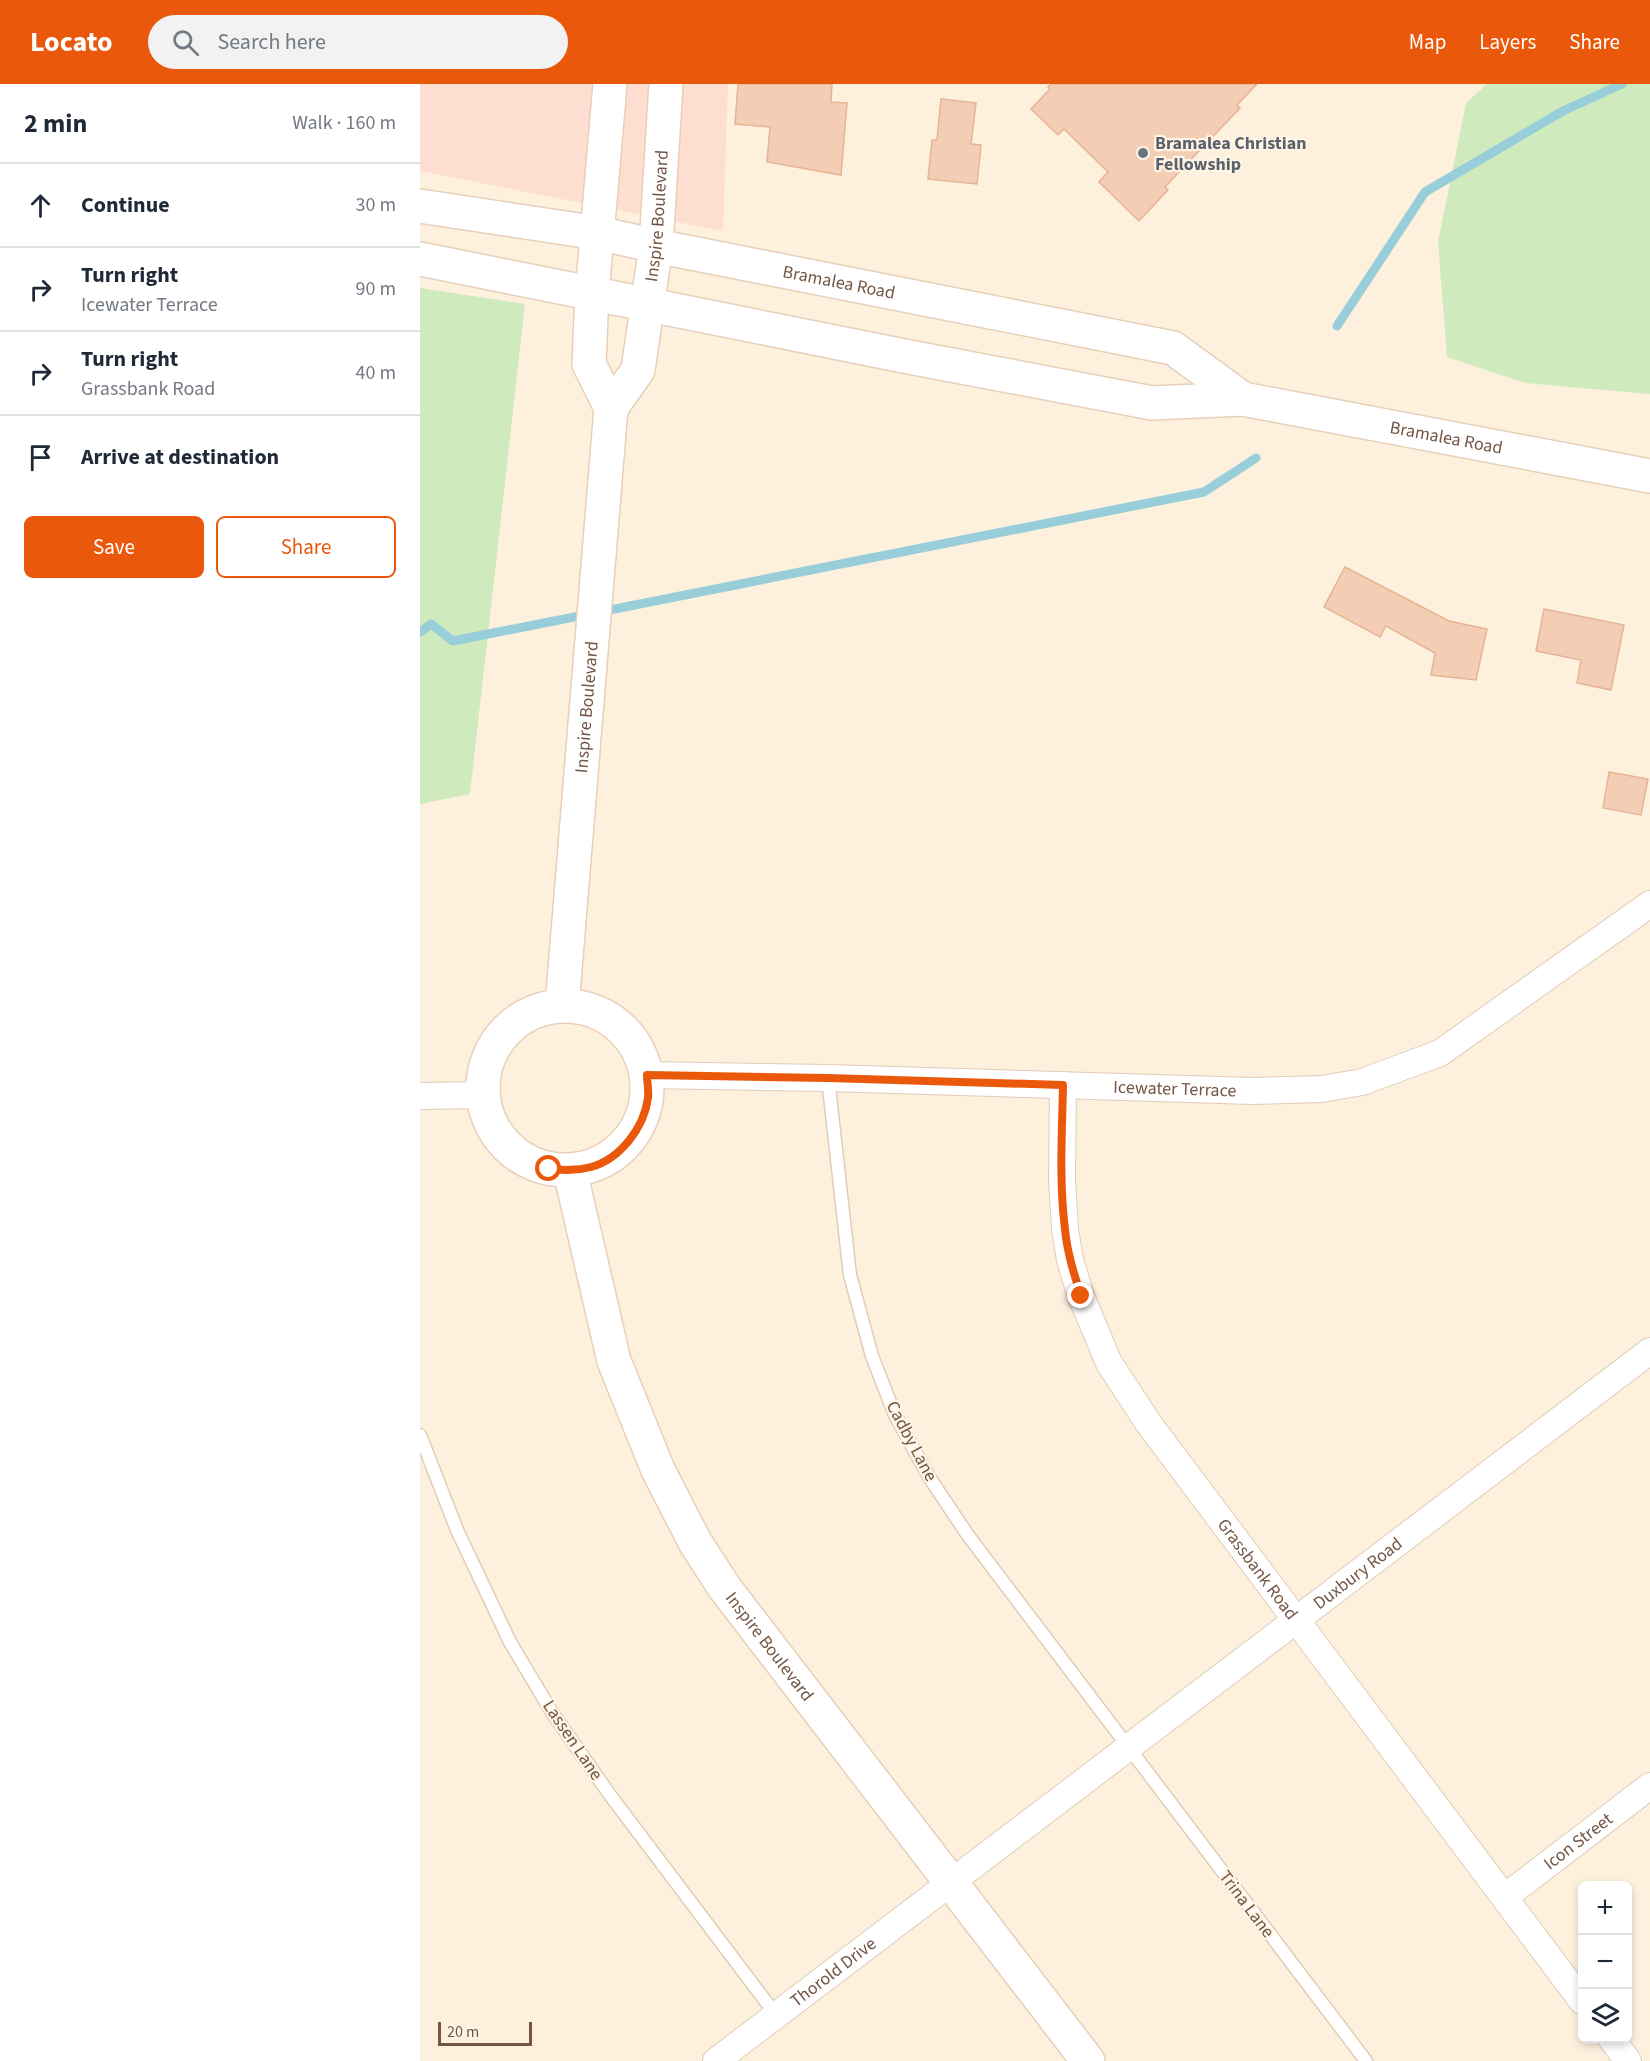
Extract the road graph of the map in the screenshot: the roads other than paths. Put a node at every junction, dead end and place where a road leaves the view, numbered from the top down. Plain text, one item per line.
1 (610, 84) edge
2 (666, 84) edge
3 (420, 206) edge
4 (598, 233) junction
5 (656, 246) junction
6 (420, 259) edge
7 (592, 294) junction
8 (649, 305) junction
9 (1243, 399) junction
10 (611, 408) junction
11 (1650, 476) edge
12 (1650, 904) edge
13 (562, 1006) junction
14 (647, 1075) junction
15 (828, 1078) junction
16 (1063, 1085) junction
17 (483, 1095) junction
18 (420, 1096) edge
19 (570, 1171) junction
20 (1650, 1351) edge
21 (420, 1435) edge
22 (1296, 1620) junction
23 (1128, 1747) junction
24 (1650, 1786) edge
25 (951, 1882) junction
26 (1504, 1897) junction
27 (1578, 1996) edge
28 (776, 2015) junction
29 (1615, 2043) edge
30 (716, 2061) edge
31 (1088, 2061) edge
32 (1366, 2061) edge
33 (1628, 2061) edge

1 - 4 street
2 - 5 street, Inspire Boulevard
3 - 4 street, Bramalea Road
4 - 5 street, Bramalea Road
4 - 7 street
5 - 8 street, Inspire Boulevard
5 - 9 street, Bramalea Road
6 - 7 street, Bramalea Road
7 - 8 street, Bramalea Road
7 - 10 street
8 - 9 street, Bramalea Road
8 - 10 street, Inspire Boulevard
9 - 11 street, Bramalea Road
10 - 13 street, Inspire Boulevard
12 - 16 street, Icewater Terrace
13 - 14 street
13 - 17 street
14 - 15 street, Icewater Terrace
14 - 19 street
15 - 16 street, Icewater Terrace
15 - 23 lane, Cadby Lane
16 - 22 street, Grassbank Road
17 - 18 street
17 - 19 street
19 - 25 street, Inspire Boulevard
20 - 22 street, Duxbury Road
21 - 28 lane, Lassen Lane
22 - 23 street, Duxbury Road
22 - 26 street, Grassbank Road
23 - 25 street, Duxbury Road
23 - 32 lane, Trina Lane
24 - 26 street, Icon Street
25 - 28 street, Thorold Drive
25 - 31 street, Inspire Boulevard
26 - 27 street, Grassbank Road
28 - 30 street, Thorold Drive
29 - 33 street

